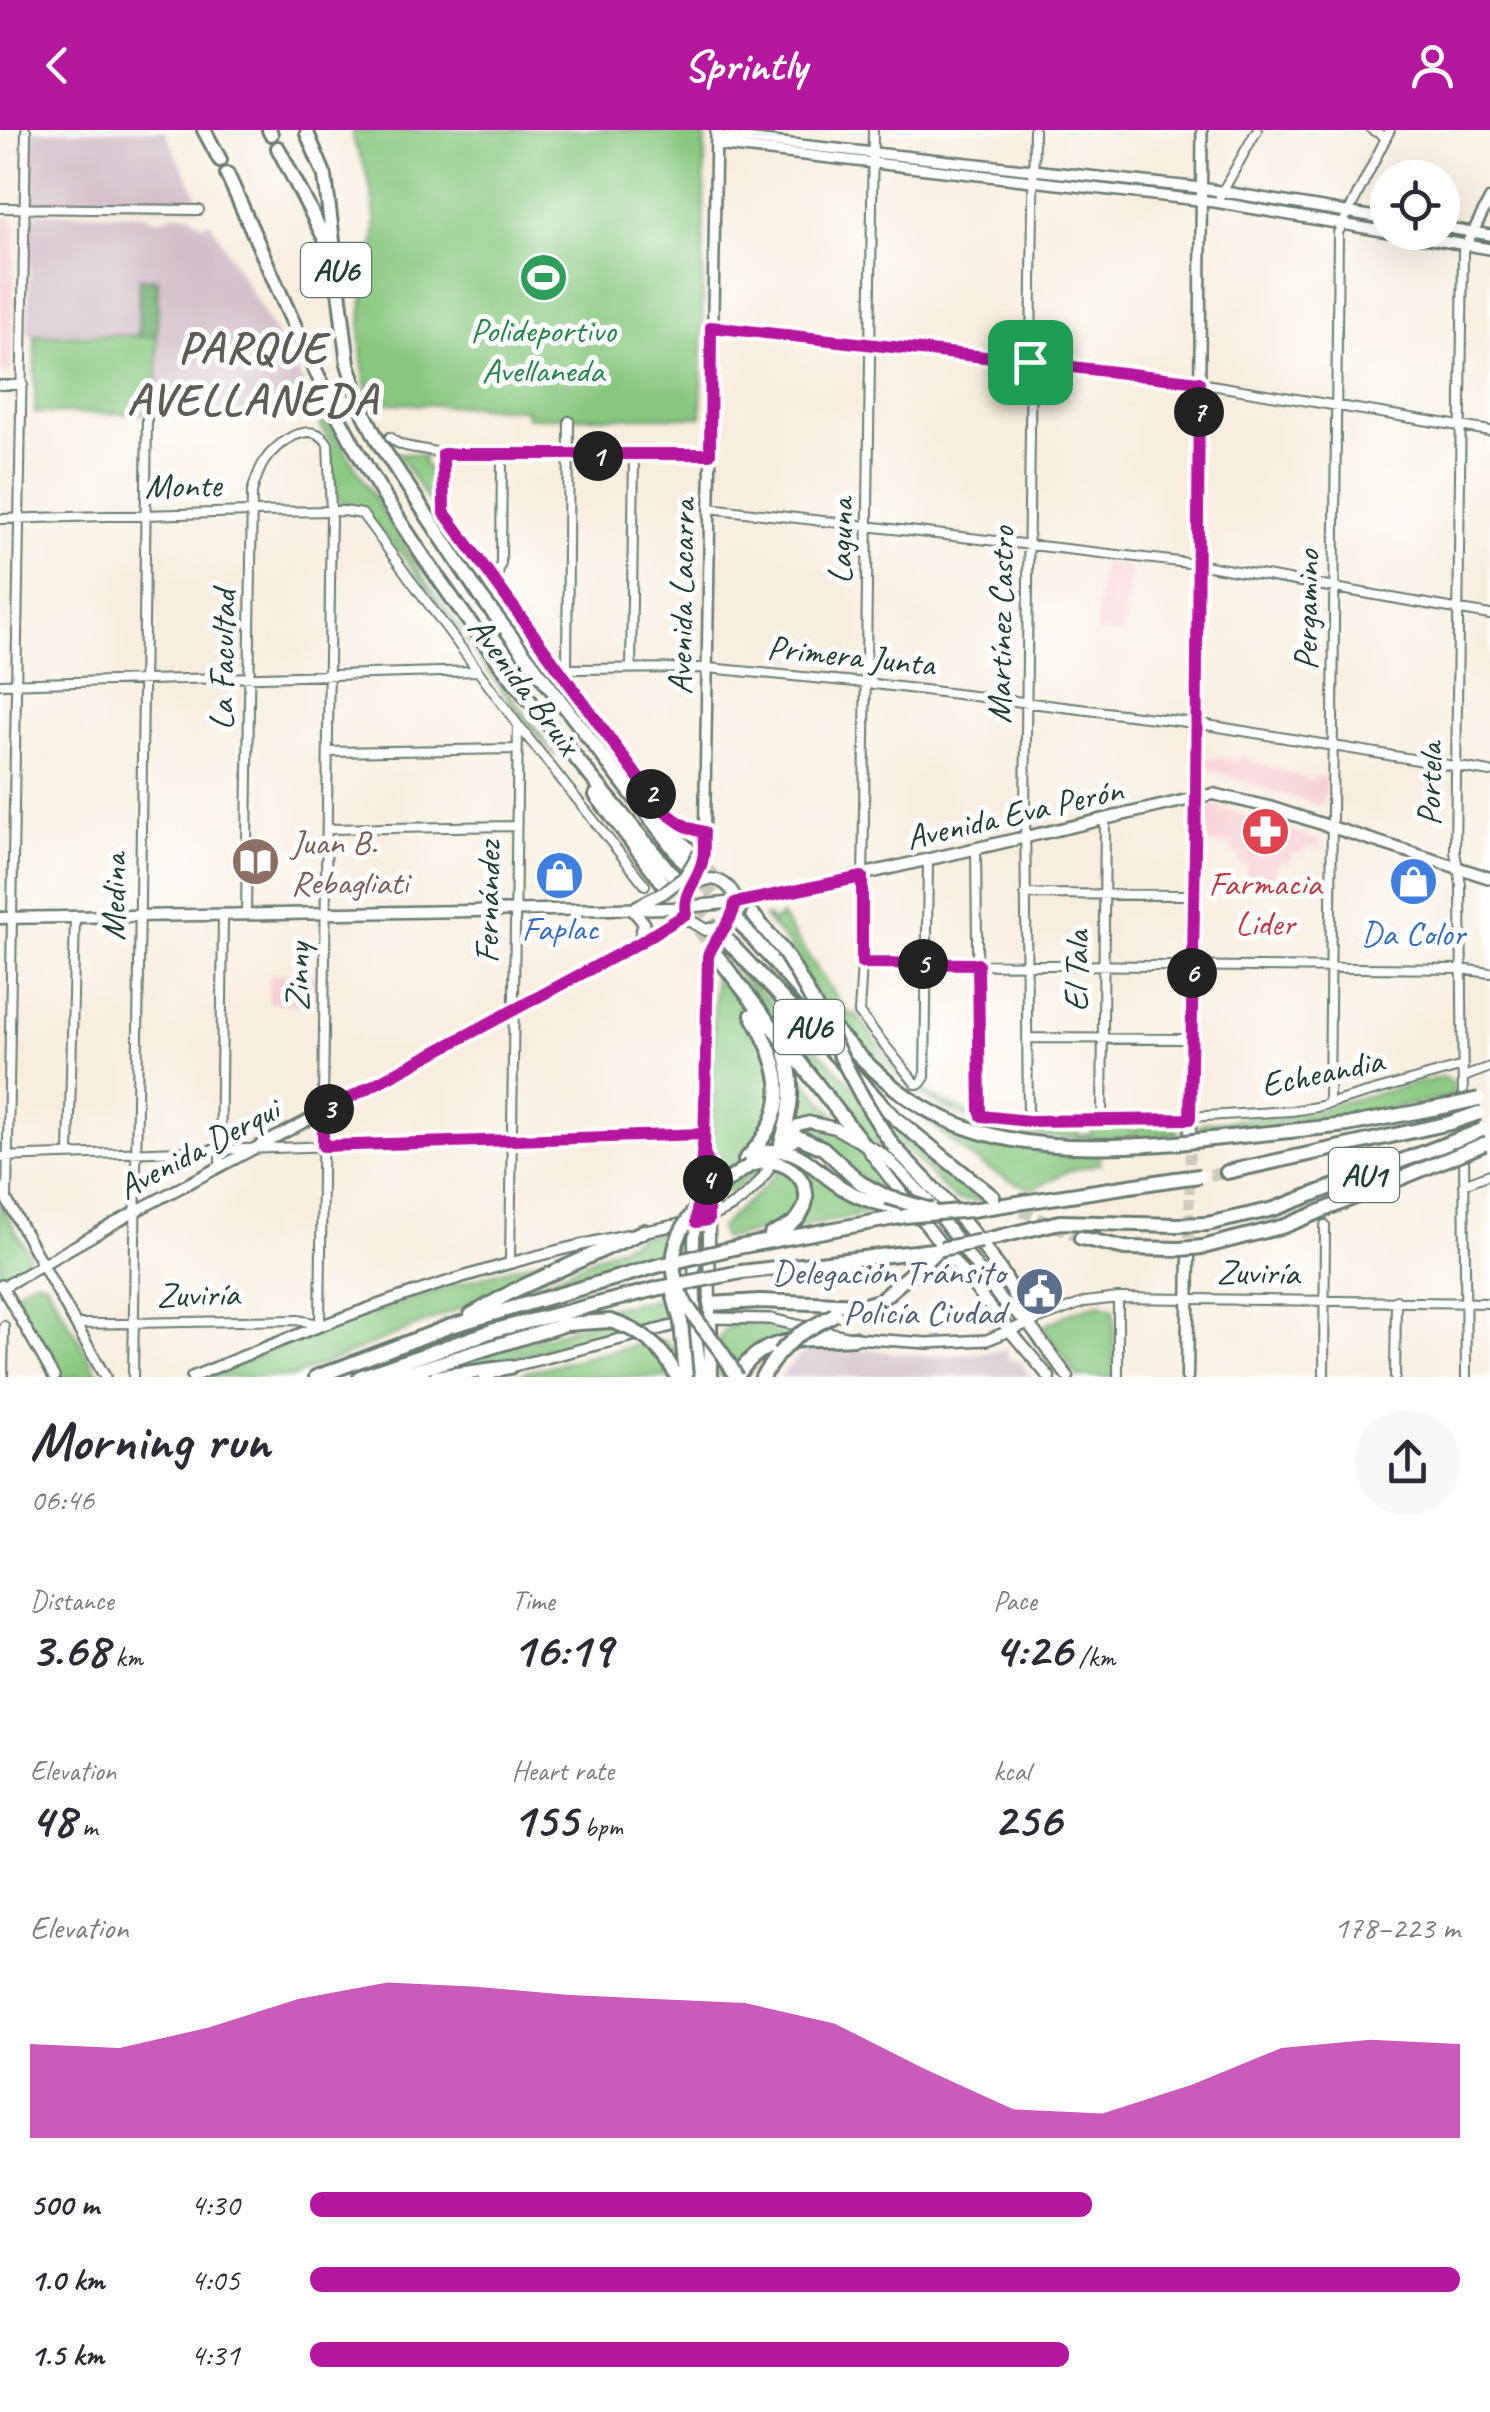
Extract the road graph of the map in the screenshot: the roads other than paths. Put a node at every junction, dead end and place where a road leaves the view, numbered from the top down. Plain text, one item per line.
1 (26, 130) edge
2 (204, 130) edge
3 (873, 130) edge
4 (1034, 130) edge
5 (1202, 130) edge
6 (1257, 130) edge
7 (1372, 130) edge
8 (307, 133) dead end
9 (1388, 134) edge
10 (716, 137) edge
11 (278, 148) dead end
12 (873, 158) junction
13 (220, 160) dead end
14 (1034, 169) junction
15 (227, 174) dead end
16 (1034, 183) junction
17 (1202, 188) junction
18 (1224, 192) junction
19 (1490, 199) edge
20 (1201, 201) junction
21 (1215, 202) junction
22 (0, 208) edge
23 (25, 208) junction
24 (198, 210) dead end
25 (1348, 212) junction
26 (1370, 215) edge
27 (1342, 226) junction
28 (1370, 230) edge
29 (1460, 230) edge
30 (1473, 232) junction
31 (1490, 235) edge
32 (1460, 244) edge
33 (1466, 245) junction
34 (1490, 249) edge
35 (334, 256) junction
36 (711, 327) junction
37 (870, 344) junction
38 (1030, 362) junction
39 (1199, 382) junction
40 (0, 384) edge
41 (23, 385) junction
42 (1336, 406) junction
43 (147, 417) dead end
44 (569, 421) dead end
45 (1461, 426) junction
46 (306, 432) joint
47 (1490, 432) edge
48 (390, 436) dead end
49 (443, 454) junction
50 (710, 454) junction
51 (502, 456) junction
52 (569, 456) junction
53 (634, 456) junction
54 (709, 508) junction
55 (332, 511) junction
56 (251, 512) junction
57 (145, 513) junction
58 (365, 516) joint
59 (21, 518) junction
60 (0, 519) edge
61 (868, 528) junction
62 (1028, 545) junction
63 (1197, 564) junction
64 (491, 578) junction
65 (1334, 588) junction
66 (1459, 609) junction
67 (1490, 614) edge
68 (631, 668) junction
69 (708, 668) junction
70 (478, 671) junction
71 (564, 671) junction
72 (329, 673) junction
73 (249, 675) junction
74 (144, 678) junction
75 (17, 682) junction
76 (866, 683) junction
77 (0, 684) edge
78 (1026, 703) junction
79 (1195, 723) junction
80 (518, 725) junction
81 (1332, 746) junction
82 (516, 748) junction
83 (328, 752) junction
84 (1457, 767) junction
85 (1490, 772) edge
86 (1196, 797) junction
87 (1105, 820) junction
88 (515, 826) junction
89 (1331, 826) junction
90 (327, 830) junction
91 (1026, 838) junction
92 (698, 850) junction
93 (976, 850) junction
94 (928, 861) junction
95 (1458, 868) junction
96 (862, 877) junction
97 (1490, 878) edge
98 (695, 884) junction
99 (645, 885) dead end
100 (668, 886) junction
101 (1025, 894) junction
102 (1105, 894) junction
103 (1192, 896) junction
104 (741, 902) junction
105 (631, 909) junction
106 (514, 911) junction
107 (681, 912) junction
108 (326, 913) junction
109 (246, 914) junction
110 (223, 915) junction
111 (754, 915) tunnel mouth
112 (140, 916) junction
113 (75, 917) junction
114 (6, 918) edge
115 (739, 922) tunnel mouth
116 (699, 928) junction
117 (724, 931) junction
118 (639, 943) junction
119 (713, 956) junction
120 (862, 963) junction
121 (926, 964) junction
122 (978, 964) junction
123 (1026, 964) junction
124 (1103, 966) junction
125 (1192, 967) junction
126 (1462, 969) junction
127 (1330, 970) junction
128 (1490, 973) edge
129 (732, 978) junction
130 (513, 1012) junction
131 (1027, 1038) junction
132 (1103, 1038) junction
133 (1190, 1039) junction
134 (780, 1040) junction
135 (1464, 1066) junction
136 (1490, 1067) edge
137 (1464, 1077) junction
138 (1329, 1104) junction
139 (1484, 1104) edge
140 (323, 1112) junction
141 (1190, 1119) junction
142 (1028, 1121) junction
143 (1102, 1122) junction
144 (704, 1134) junction
145 (1486, 1135) edge
146 (511, 1139) junction
147 (1190, 1139) junction
148 (861, 1142) junction
149 (782, 1144) junction
150 (323, 1146) junction
151 (252, 1149) junction
152 (220, 1150) junction
153 (137, 1152) junction
154 (69, 1154) junction
155 (4, 1157) edge
156 (746, 1162) junction
157 (220, 1166) junction
158 (768, 1170) dead end
159 (1226, 1172) tunnel mouth
160 (1490, 1174) edge
161 (1205, 1176) tunnel mouth
162 (1464, 1184) junction
163 (0, 1188) edge
164 (993, 1197) tunnel mouth
165 (7, 1199) junction
166 (896, 1207) junction
167 (136, 1211) junction
168 (944, 1212) junction
169 (702, 1220) junction
170 (1325, 1225) dead end
171 (644, 1232) junction
172 (1082, 1238) tunnel mouth
173 (758, 1242) junction
174 (940, 1249) junction
175 (1184, 1252) junction
176 (510, 1261) junction
177 (43, 1264) junction
178 (1, 1286) edge
179 (1118, 1298) junction
180 (1188, 1298) junction
181 (1325, 1300) junction
182 (1396, 1300) junction
183 (1464, 1301) junction
184 (1490, 1303) edge
185 (863, 1305) junction
186 (705, 1314) junction
187 (134, 1322) junction
188 (1028, 1322) junction
189 (76, 1324) junction
190 (320, 1324) junction
191 (26, 1325) junction
192 (2, 1326) edge
193 (451, 1326) junction
194 (1012, 1330) junction
195 (654, 1332) junction
196 (854, 1338) junction
197 (689, 1343) junction
198 (510, 1372) edge
199 (3, 1377) edge
200 (54, 1377) edge
201 (106, 1377) edge
202 (133, 1377) edge
203 (192, 1377) edge
204 (316, 1377) edge
205 (360, 1377) edge
206 (395, 1377) edge
207 (436, 1377) edge
208 (484, 1377) edge
209 (677, 1377) edge
210 (686, 1377) edge
211 (701, 1377) edge
212 (711, 1377) edge
213 (737, 1377) edge
214 (762, 1377) edge
215 (1049, 1377) edge
216 (1068, 1377) edge
217 (1118, 1377) edge
218 (1187, 1377) edge
219 (1324, 1377) edge
220 (1395, 1377) edge
221 (1466, 1377) edge

1 - 23 street
2 - 13 highway
3 - 12 street, Laguna
4 - 14 street, Martínez Castro
5 - 17 street
6 - 18 street
7 - 9 street
8 - 35 highway, AU6
9 - 25 street, Pergamino
10 - 12 street
10 - 36 street, Avenida Lacarra
11 - 35 highway, AU6
12 - 14 street
12 - 16 street
12 - 37 street, Laguna
14 - 16 street, Martínez Castro
14 - 17 street
15 - 100 highway, AU6
16 - 20 street
16 - 38 street, Martínez Castro
17 - 18 street
17 - 20 street
18 - 21 street
18 - 25 street
19 - 30 street, Portela
20 - 21 street
20 - 39 street
21 - 27 street
22 - 23 street
23 - 24 street
23 - 41 street
25 - 26 street
25 - 27 street, Pergamino
27 - 28 street
27 - 42 street, Pergamino
29 - 30 street
30 - 31 street
30 - 33 street, Portela
32 - 33 street
33 - 34 street
33 - 45 street, Portela
35 - 92 highway, AU6
36 - 37 street
36 - 50 street, Avenida Lacarra
37 - 38 street
37 - 61 street, Laguna
38 - 39 street
38 - 62 street, Martínez Castro
39 - 42 street
39 - 63 street
40 - 41 street
41 - 59 street
42 - 45 street
42 - 65 street, Pergamino
43 - 57 street, Medina
44 - 52 street
45 - 47 street
45 - 66 street, Portela
46 - 55 street, Zinny
46 - 56 street, La Facultad
48 - 49 street
49 - 51 street
49 - 64 street
50 - 53 street
50 - 54 street, Avenida Lacarra
51 - 52 street
51 - 64 street
52 - 53 street
52 - 71 street
53 - 68 street
54 - 61 street
54 - 69 street, Avenida Lacarra
55 - 56 street, Monte
55 - 58 street, Monte
55 - 72 street, Zinny
56 - 57 street, Monte
56 - 73 street, La Facultad
57 - 59 street, Monte
57 - 74 street, Medina
58 - 70 street, Avenida Bruix
59 - 60 street, Monte
59 - 75 street
61 - 62 street
61 - 76 street, Laguna
62 - 63 street
62 - 78 street, Martínez Castro
63 - 65 street
63 - 79 street
64 - 71 street
65 - 66 street
65 - 81 street, Pergamino
66 - 67 street
66 - 84 street, Portela
68 - 69 street, Primera Junta
68 - 71 street, Primera Junta
69 - 76 street, Primera Junta
69 - 92 street, Avenida Lacarra
70 - 72 street
70 - 80 street, Avenida Bruix
71 - 92 street
72 - 73 street
72 - 83 street, Zinny
73 - 74 street
73 - 109 street, La Facultad
74 - 75 street
74 - 112 street, Medina
75 - 77 street
75 - 114 street
76 - 78 street, Primera Junta
76 - 96 street, Laguna
78 - 79 street, Primera Junta
78 - 91 street, Martínez Castro
79 - 81 street, Primera Junta
79 - 86 street
80 - 82 street, Fernández
80 - 99 street, Avenida Bruix
81 - 84 street, Primera Junta
81 - 89 street, Pergamino
82 - 83 street
82 - 88 street, Fernández
83 - 90 street, Zinny
84 - 85 street, Primera Junta
84 - 95 street, Portela
86 - 87 main road, Avenida Eva Perón
86 - 89 main road, Avenida Eva Perón
86 - 103 main road
87 - 91 main road, Avenida Eva Perón
87 - 102 street, El Tala
88 - 90 street
88 - 106 street, Fernández
89 - 95 main road, Avenida Eva Perón
89 - 127 street, Pergamino
90 - 108 street, Zinny
91 - 93 main road, Avenida Eva Perón
91 - 101 street, Martínez Castro
92 - 98 street, Avenida Lacarra, bridge
92 - 100 main road, bridge
93 - 94 main road, Avenida Eva Perón
93 - 122 street
94 - 96 main road, Avenida Eva Perón
94 - 121 street
95 - 97 main road, Avenida Eva Perón
95 - 126 street, Portela
96 - 104 main road, Avenida Eva Perón
96 - 120 street, Laguna
98 - 104 main road, bridge
98 - 107 main road, bridge
100 - 105 main road
101 - 102 street
101 - 123 street, Martínez Castro
102 - 103 street
102 - 124 street, El Tala
103 - 125 main road
104 - 107 main road, Avenida Eva Perón, bridge
104 - 117 main road, bridge
105 - 106 main road, Avenida Eva Perón
105 - 107 main road, Avenida Eva Perón
105 - 118 main road
106 - 108 main road, Avenida Eva Perón
106 - 130 street, Fernández
107 - 116 main road, bridge
107 - 118 street, Avenida Derqui
108 - 109 main road, Avenida Eva Perón
108 - 140 street, Zinny
109 - 110 main road, Avenida Eva Perón
110 - 112 main road, Avenida Eva Perón
110 - 152 street
111 - 188 highway, bridge
112 - 113 main road, Avenida Eva Perón
112 - 153 street, Medina
113 - 114 main road, Avenida Eva Perón
113 - 154 street
114 - 155 street
115 - 147 highway, AU6
116 - 117 main road, bridge
116 - 119 main road, bridge
117 - 119 main road, bridge
117 - 164 highway, AU6
118 - 130 street, Avenida Derqui
119 - 129 highway
119 - 144 main road
120 - 121 street
120 - 121 street, Laguna
121 - 122 street
122 - 123 street
122 - 142 street, Echeandia
123 - 124 street
123 - 131 street, Martínez Castro
124 - 125 street
124 - 132 street, El Tala
125 - 127 street
125 - 133 main road
126 - 127 street
126 - 128 street
126 - 135 street, Portela
127 - 138 street, Pergamino
129 - 134 highway
129 - 156 highway
130 - 140 street, Avenida Derqui
130 - 146 street, Fernández
131 - 132 street
131 - 142 street, Martínez Castro
132 - 133 street
132 - 143 street, El Tala
133 - 141 main road
134 - 148 highway
134 - 149 highway
135 - 137 street, Portela
135 - 138 street, Echeandia
136 - 137 street
137 - 162 street, Portela
138 - 141 street, Echeandia
139 - 147 highway, bridge
139 - 159 highway, AU1, bridge
140 - 150 street, Zinny
140 - 151 street, Avenida Derqui
141 - 143 street, Echeandia
141 - 147 main road
142 - 143 street, Echeandia
144 - 146 street
144 - 169 main road
145 - 174 highway, AU1, bridge
145 - 175 highway, bridge
146 - 150 street
146 - 176 street, Fernández
148 - 149 main road
148 - 188 main road
148 - 194 main road
149 - 166 highway
150 - 151 street
150 - 190 street, Zinny
151 - 152 street
151 - 157 street, Avenida Derqui
152 - 153 street
152 - 157 street
153 - 154 street
153 - 167 street, Medina
154 - 155 street
155 - 165 street
156 - 166 highway
156 - 173 highway
156 - 210 highway, bridge
156 - 213 highway, bridge
157 - 167 street, Avenida Derqui
158 - 169 street
160 - 162 street
161 - 168 highway, bridge
162 - 183 street, Portela
163 - 165 street
165 - 177 street
166 - 168 highway, bridge
166 - 168 highway, bridge
166 - 173 highway
167 - 177 street, Avenida Derqui
167 - 187 street, Medina
169 - 171 street
169 - 186 main road
169 - 186 main road
170 - 181 street
171 - 176 street
171 - 193 highway
172 - 175 highway
173 - 193 highway, bridge
174 - 185 highway
174 - 205 highway, bridge
175 - 180 main road
176 - 190 street
177 - 178 street, Avenida Derqui
177 - 189 street
178 - 191 street
179 - 180 street, Zuviría
179 - 188 street, Zuviría
179 - 217 street
180 - 181 street, Zuviría
180 - 218 main road
181 - 182 street, Zuviría
181 - 219 street
182 - 183 street, Zuviría
182 - 220 street
183 - 184 street, Zuviría
183 - 221 street, Portela
185 - 186 highway
185 - 214 highway, bridge
186 - 195 street
186 - 196 street
186 - 197 main road
186 - 212 highway
187 - 189 street, Zuviría
187 - 190 street, Zuviría
187 - 202 street, Medina
188 - 194 street
188 - 216 main road
189 - 201 street
190 - 203 street
191 - 192 street
191 - 200 street
192 - 199 street
193 - 204 highway
194 - 196 street
194 - 215 main road
195 - 197 street
195 - 198 street
196 - 213 highway
197 - 209 street
197 - 211 highway
198 - 207 highway
198 - 208 street
206 - 209 highway, bridge

